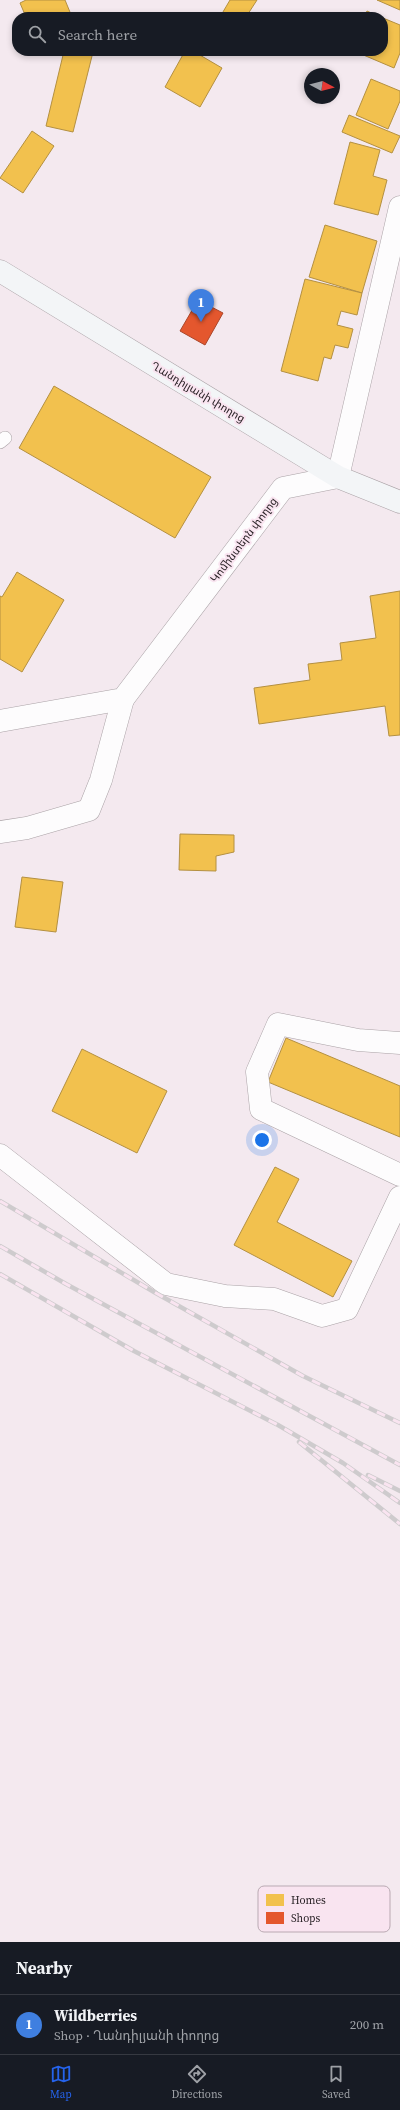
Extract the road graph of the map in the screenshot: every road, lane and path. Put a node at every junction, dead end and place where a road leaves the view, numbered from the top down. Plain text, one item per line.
1 (400, 208) edge
2 (0, 271) edge
3 (338, 477) junction
4 (400, 502) edge
5 (123, 699) junction
6 (0, 722) edge
7 (0, 832) edge
8 (400, 1043) edge
9 (0, 1156) edge
10 (400, 1175) edge
11 (400, 1197) edge

1 - 3 street
2 - 3 main road, Ղանդիլյանի փողոց
3 - 4 main road, Ղանդիլյանի փողոց
3 - 5 street, Կոմինտերն փողոց
5 - 6 street
5 - 7 street
8 - 10 street
9 - 11 street

